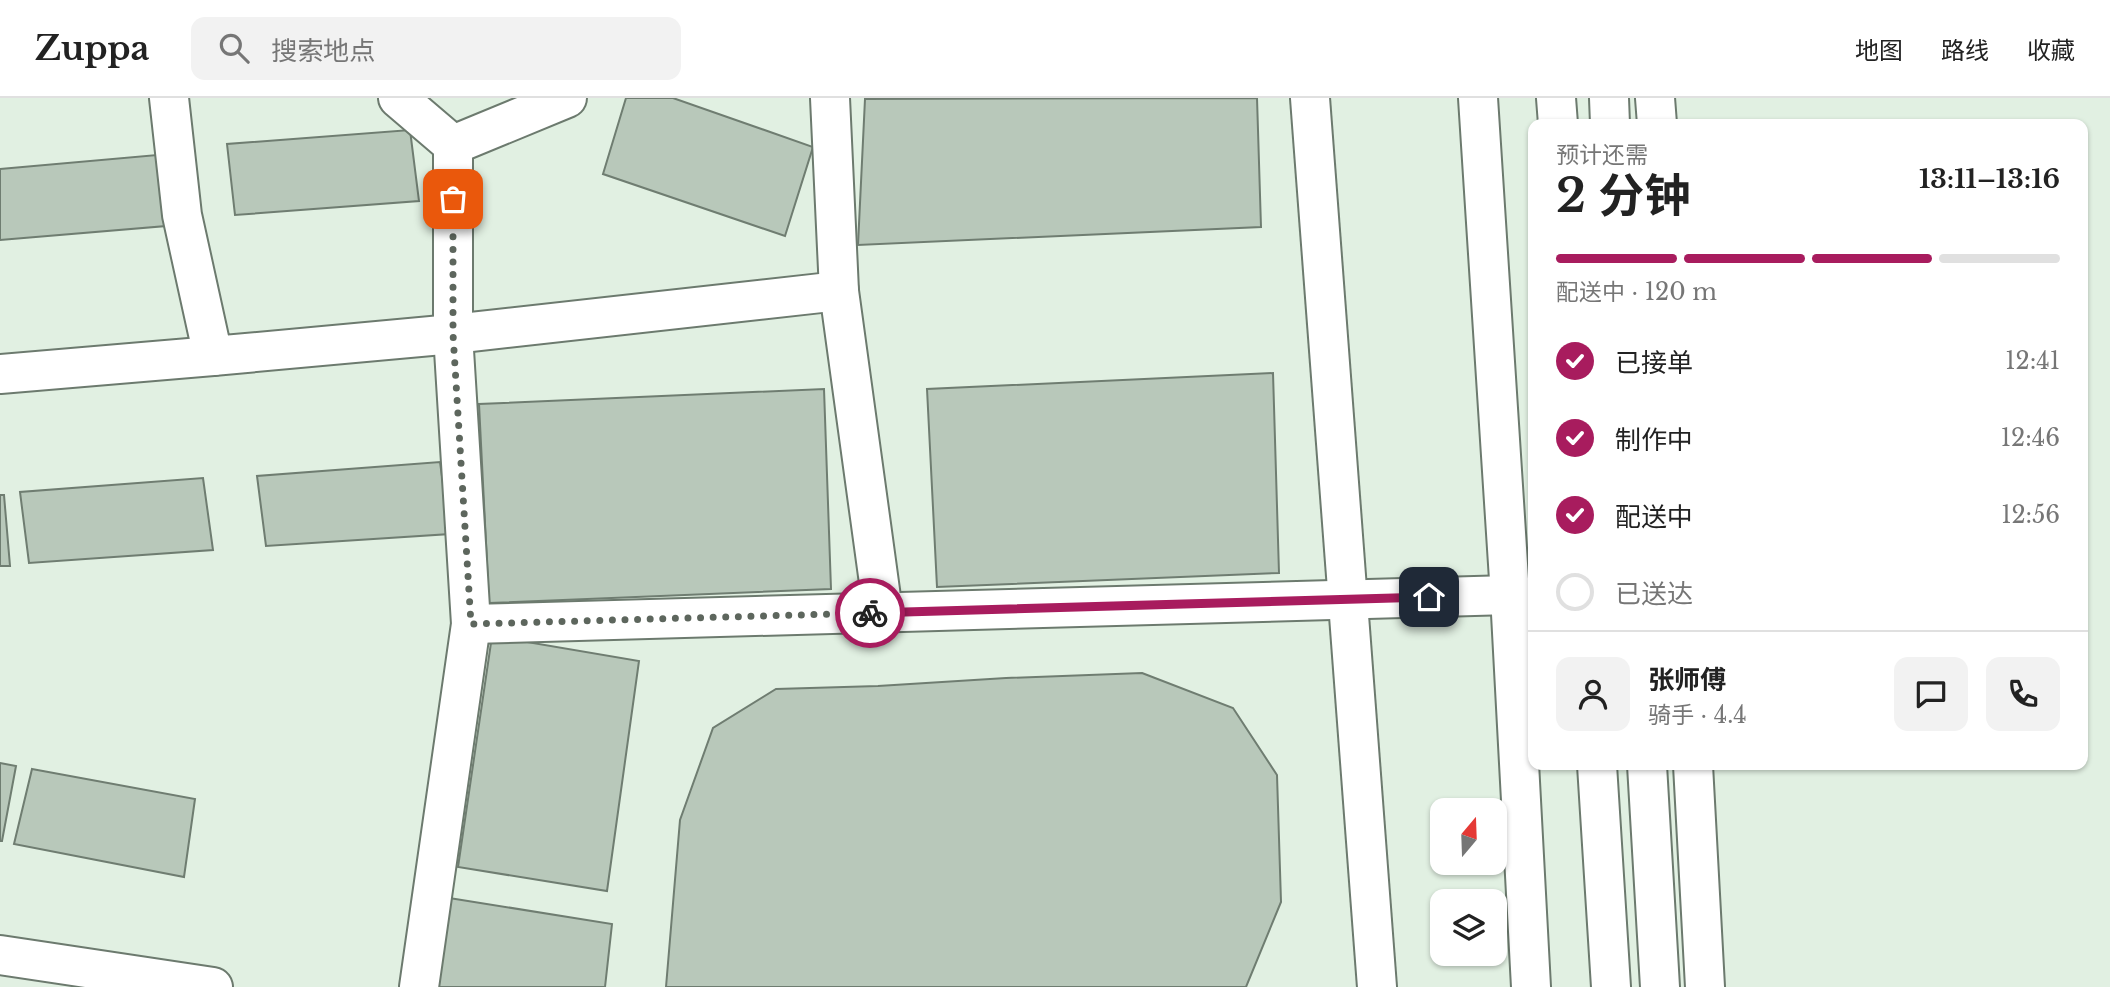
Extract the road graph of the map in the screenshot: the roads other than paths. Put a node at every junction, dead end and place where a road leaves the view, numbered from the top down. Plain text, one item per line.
1 (169, 98) edge
2 (398, 98) edge
3 (566, 98) edge
4 (830, 98) edge
5 (1310, 98) edge
6 (1478, 98) edge
7 (1556, 98) edge
8 (1609, 98) edge
9 (1655, 98) edge
10 (1558, 119) edge
11 (1610, 119) edge
12 (1657, 119) edge
13 (453, 145) junction
14 (839, 291) junction
15 (453, 334) junction
16 (212, 356) junction
17 (0, 374) edge
18 (1510, 595) junction
19 (1348, 600) junction
20 (883, 612) junction
21 (471, 624) junction
22 (1597, 770) edge
23 (1647, 770) edge
24 (1693, 770) edge
25 (0, 955) edge
26 (213, 987) edge
27 (419, 987) edge
28 (1377, 987) edge
29 (1531, 987) edge
30 (1611, 987) edge
31 (1660, 987) edge
32 (1705, 987) edge

1 - 16 street
2 - 13 street
3 - 13 street
4 - 14 street
5 - 19 street
6 - 18 street
7 - 10 street
8 - 11 street
9 - 12 street
13 - 15 street
14 - 15 street
14 - 20 street
15 - 16 street
15 - 21 street
16 - 17 street
18 - 19 street
18 - 29 street
19 - 20 street
19 - 28 street
20 - 21 street
21 - 27 street
22 - 30 street
23 - 31 street
24 - 32 street
25 - 26 street

